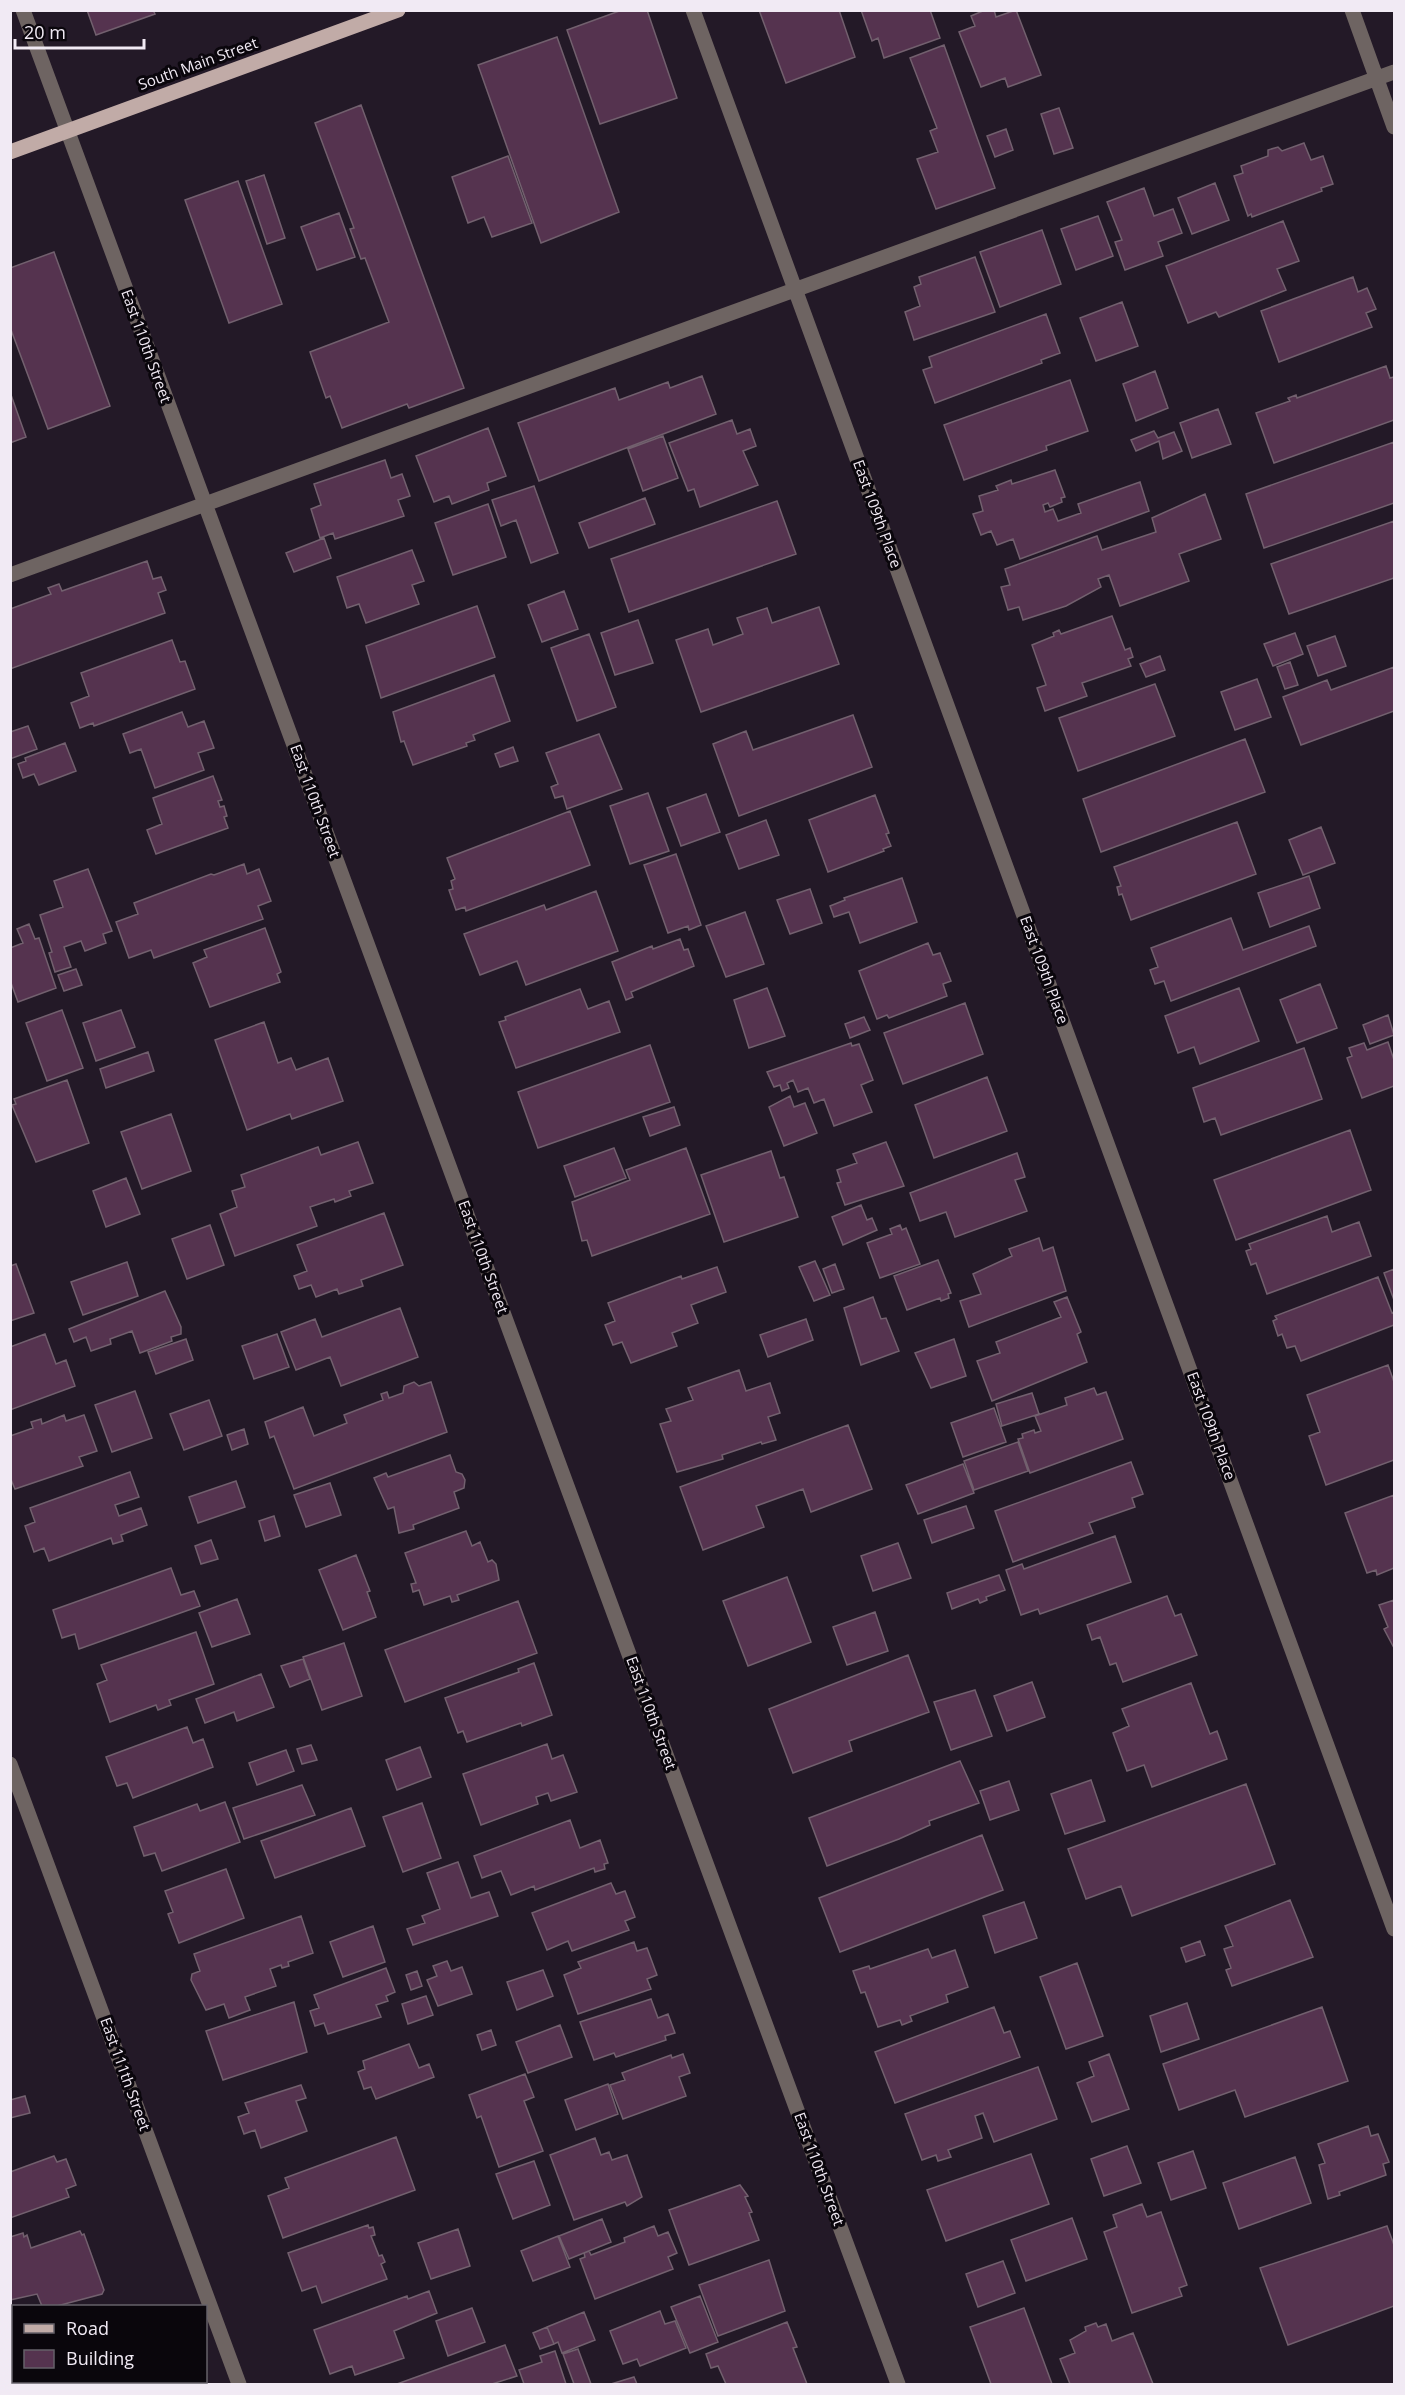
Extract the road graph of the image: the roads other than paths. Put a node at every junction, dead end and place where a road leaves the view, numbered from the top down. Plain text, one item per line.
1 (23, 10) edge
2 (398, 10) edge
3 (693, 10) edge
4 (1352, 10) edge
5 (1395, 72) edge
6 (1377, 79) junction
7 (1395, 127) edge
8 (66, 131) junction
9 (10, 152) edge
10 (794, 289) junction
11 (205, 503) junction
12 (10, 575) edge
13 (10, 1764) edge
14 (1395, 1929) edge
15 (239, 2385) edge
16 (898, 2385) edge

1 - 8 street, East 110th Street
2 - 8 main road, South Main Street
3 - 10 street, East 109th Place
4 - 6 street
5 - 6 street
6 - 7 street
6 - 10 street
8 - 9 main road, South Main Street
8 - 11 street, East 110th Street
10 - 11 street
10 - 14 street, East 109th Place
11 - 12 street
11 - 16 street, East 110th Street
13 - 15 street, East 111th Street

